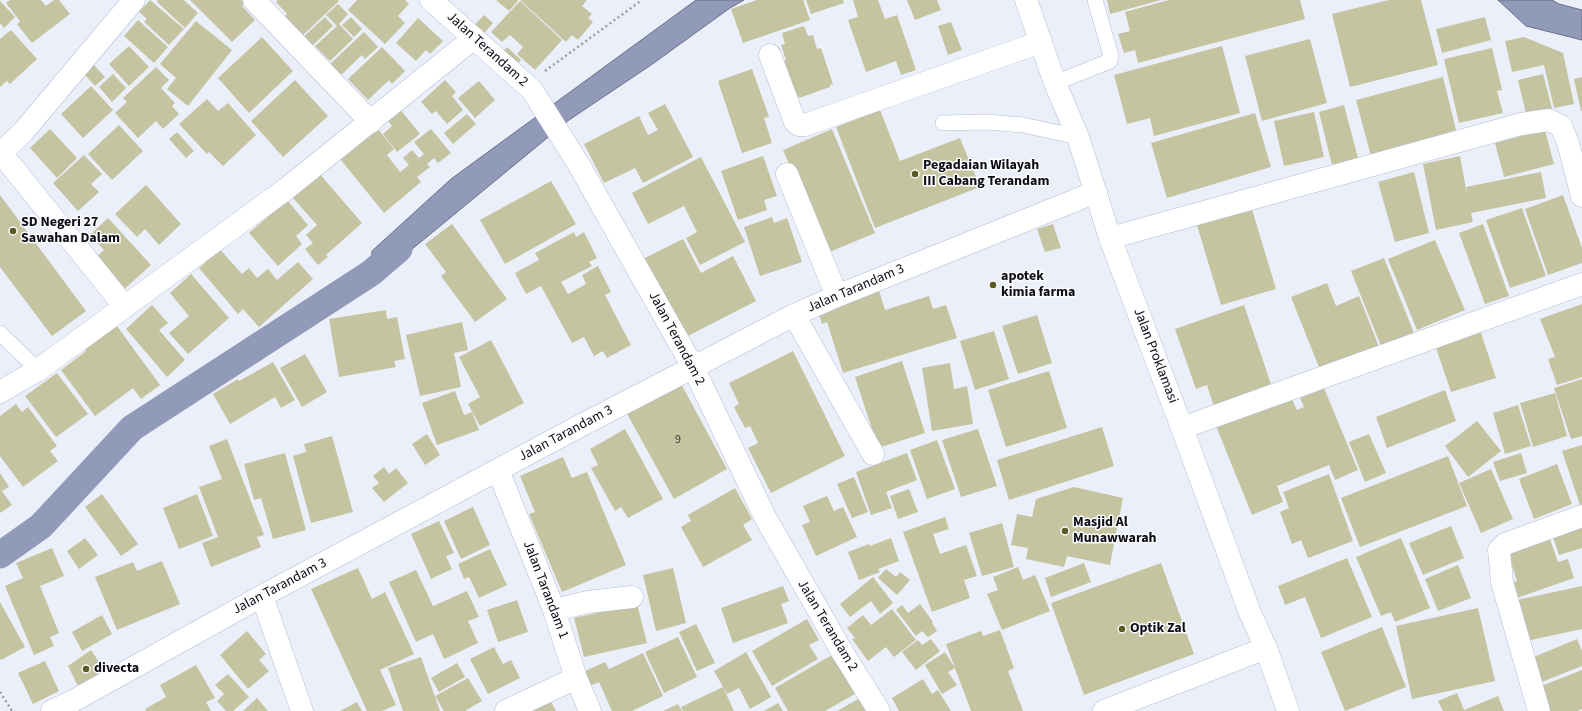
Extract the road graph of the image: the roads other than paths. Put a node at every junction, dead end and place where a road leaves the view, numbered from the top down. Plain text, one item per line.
1 (134, 0) edge
2 (254, 0) edge
3 (431, 0) edge
4 (1026, 0) edge
5 (1095, 0) edge
6 (474, 38) junction
7 (1041, 42) junction
8 (770, 55) dead end
9 (1055, 83) junction
10 (372, 122) junction
11 (943, 123) dead end
12 (1078, 137) junction
13 (0, 153) edge
14 (787, 174) dead end
15 (1096, 192) junction
16 (1582, 196) edge
17 (1110, 238) junction
18 (1582, 284) edge
19 (837, 296) junction
20 (125, 307) junction
21 (794, 315) junction
22 (0, 333) edge
23 (693, 366) junction
24 (38, 370) junction
25 (0, 392) edge
26 (1182, 428) junction
27 (873, 454) dead end
28 (498, 470) junction
29 (1582, 516) edge
30 (262, 596) junction
31 (632, 597) dead end
32 (554, 610) junction
33 (1266, 648) junction
34 (576, 678) junction
35 (76, 706) edge
36 (52, 711) edge
37 (302, 711) edge
38 (506, 711) edge
39 (590, 711) edge
40 (879, 711) edge
41 (1104, 711) edge
42 (1288, 711) edge
43 (1539, 711) edge

1 - 13 street
2 - 10 street
3 - 6 street, Jalan Terandam 2
4 - 7 street, Jalan Proklamasi
5 - 9 lane
6 - 10 street
6 - 23 street, Jalan Terandam 2
7 - 8 street
7 - 9 street, Jalan Proklamasi
9 - 12 street, Jalan Proklamasi
10 - 20 street
11 - 12 lane
12 - 15 street, Jalan Proklamasi
13 - 20 street
14 - 19 street
15 - 17 street, Jalan Proklamasi
15 - 19 street, Jalan Tarandam 3
16 - 17 street
17 - 26 street, Jalan Proklamasi
18 - 26 street
19 - 21 street, Jalan Tarandam 3
20 - 24 street
21 - 23 street, Jalan Tarandam 3
21 - 27 street
22 - 24 lane
23 - 28 street, Jalan Tarandam 3
23 - 40 street, Jalan Terandam 2
24 - 25 street
26 - 33 street, Jalan Proklamasi
28 - 30 street, Jalan Tarandam 3
28 - 32 street, Jalan Tarandam 1
29 - 43 street
30 - 35 street, Jalan Tarandam 3
30 - 37 street
31 - 32 street
32 - 34 street, Jalan Tarandam 1
33 - 41 street
33 - 42 street, Jalan Proklamasi
34 - 38 street
34 - 39 street, Jalan Tarandam 1
35 - 36 street, Jalan Tarandam 3

